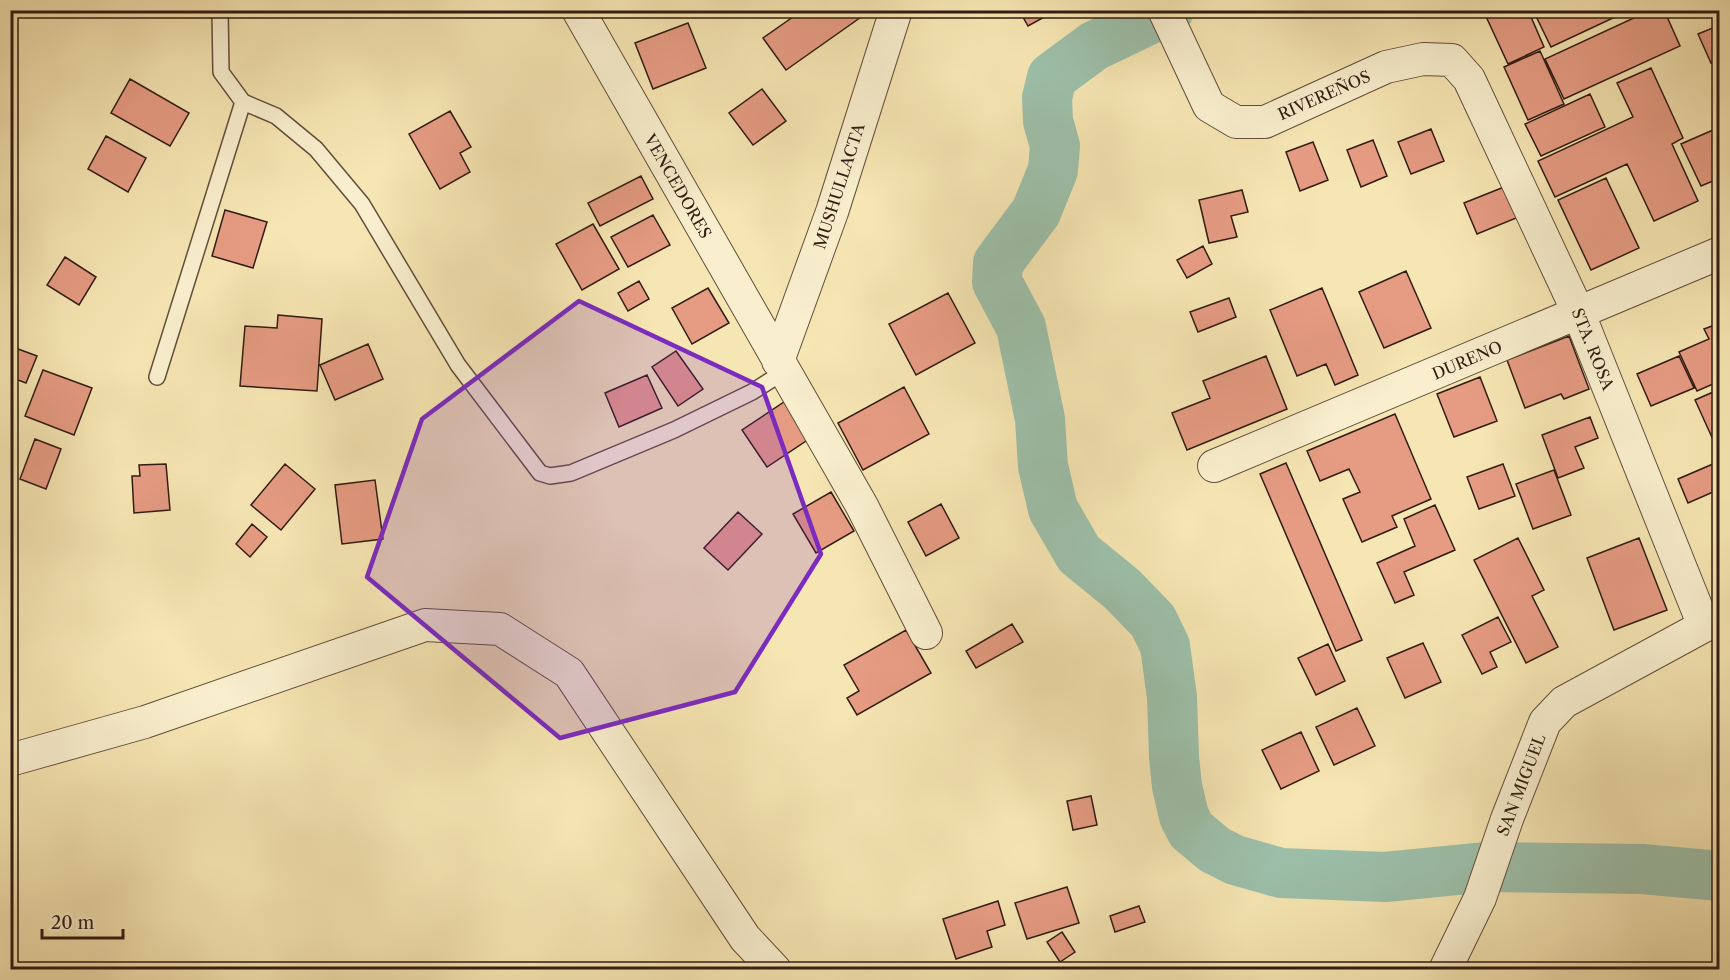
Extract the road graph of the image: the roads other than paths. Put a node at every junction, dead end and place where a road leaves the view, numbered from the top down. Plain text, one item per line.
1 (220, 10) edge
2 (578, 10) edge
3 (891, 14) edge
4 (1167, 17) edge
5 (1469, 79) joint
6 (243, 102) junction
7 (1719, 253) edge
8 (1579, 314) junction
9 (781, 366) junction
10 (157, 377) dead end
11 (1214, 466) dead end
12 (1712, 622) edge
13 (926, 633) dead end
14 (10, 760) edge
15 (775, 969) edge
16 (1445, 969) edge

1 - 6 lane
2 - 9 street, VENCEDORES
3 - 9 street, MUSHULLACTA
4 - 5 street, RIVEREÑOS
5 - 8 street, STA. ROSA
6 - 9 lane
6 - 10 lane
7 - 8 street, DURENO
8 - 11 street, DURENO
8 - 12 street, STA. ROSA
9 - 13 street, VENCEDORES
12 - 16 street, SAN MIGUEL
14 - 15 street

